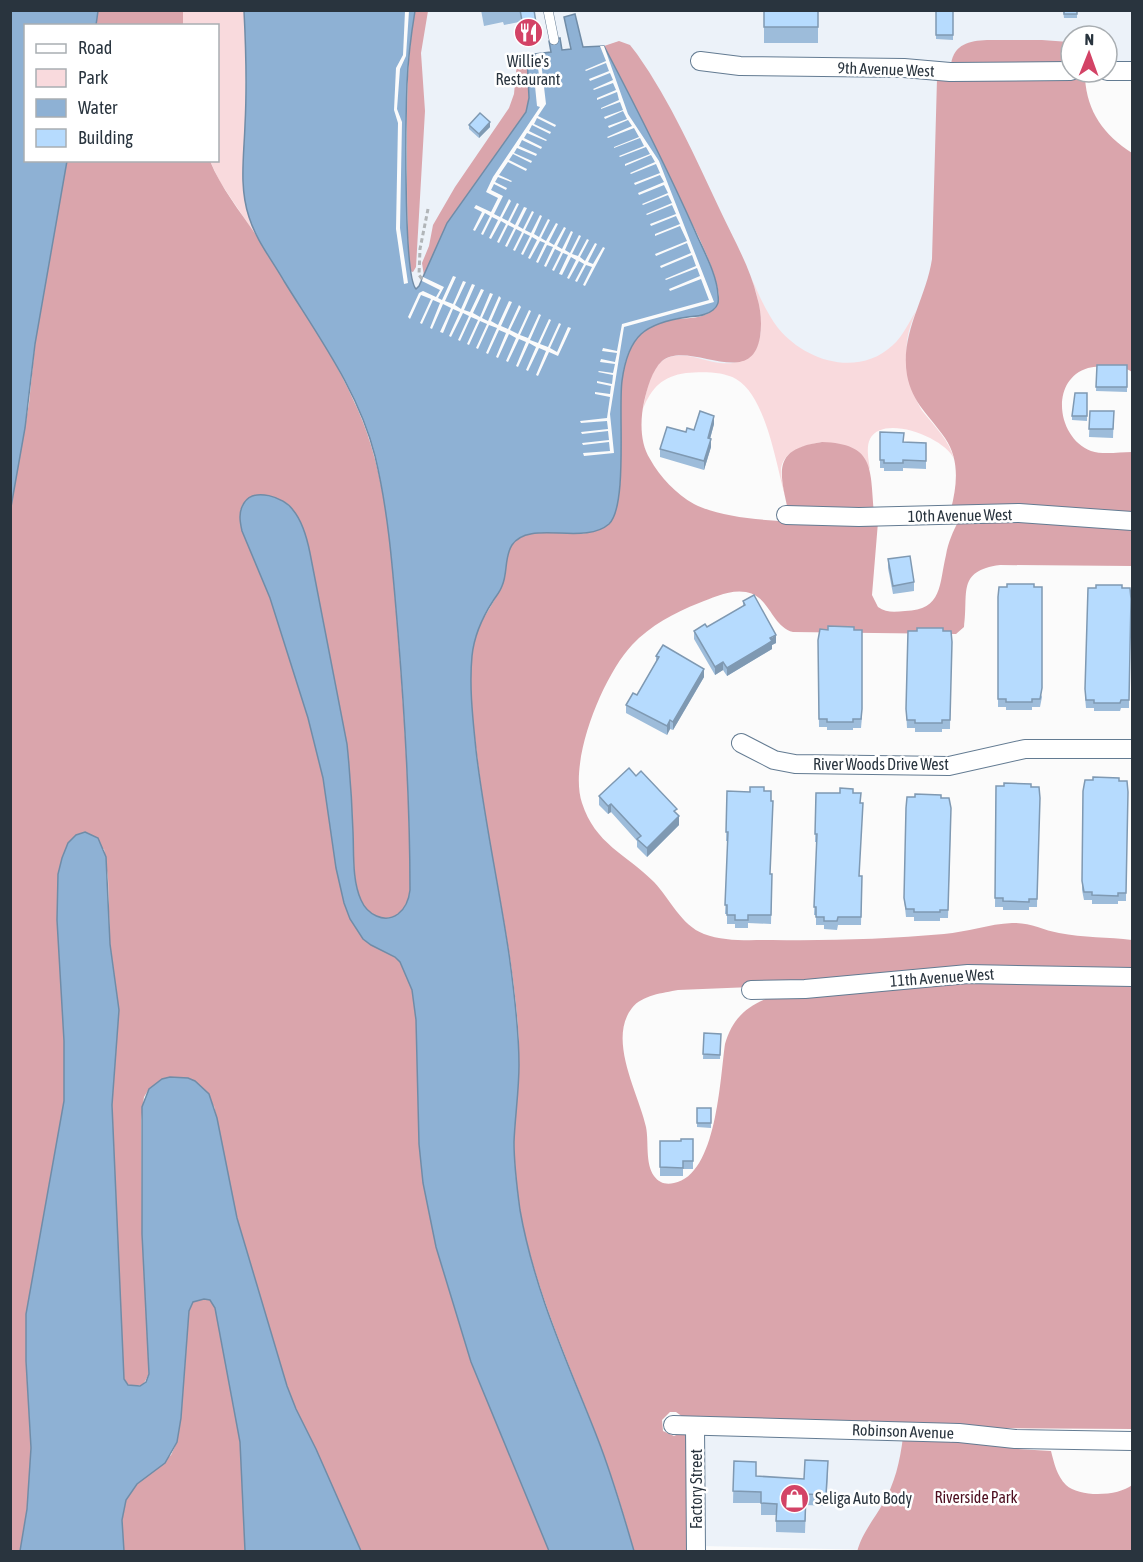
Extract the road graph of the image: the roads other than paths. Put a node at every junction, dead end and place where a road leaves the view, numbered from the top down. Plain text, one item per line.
1 (548, 10) edge
2 (554, 40) dead end
3 (700, 61) dead end
4 (1059, 71) edge
5 (786, 515) dead end
6 (1132, 521) edge
7 (741, 743) dead end
8 (1132, 749) edge
9 (1132, 976) edge
10 (751, 990) dead end
11 (673, 1425) dead end
12 (695, 1425) junction
13 (1132, 1441) edge
14 (696, 1551) edge

1 - 2 lane
3 - 4 street, 9th Avenue West
5 - 6 street, 10th Avenue West
7 - 8 street, River Woods Drive West
9 - 10 street, 11th Avenue West
11 - 12 street, Robinson Avenue
12 - 13 street, Robinson Avenue
12 - 14 street, Factory Street

